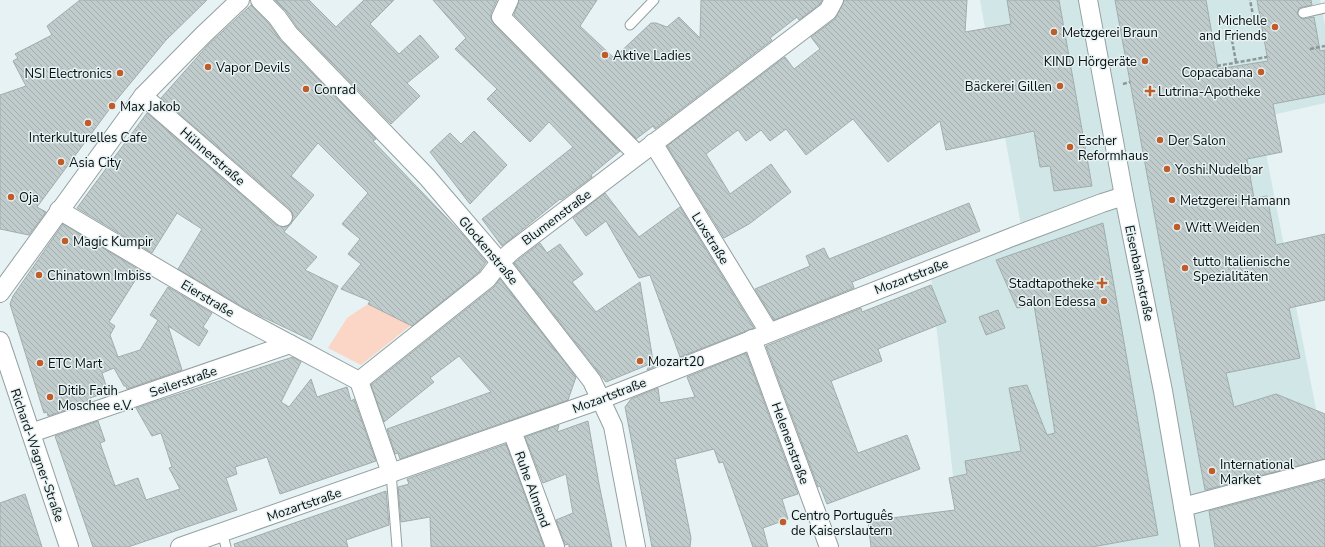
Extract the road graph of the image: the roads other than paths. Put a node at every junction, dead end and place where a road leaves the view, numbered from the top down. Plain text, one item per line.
1 (240, 0) edge
2 (260, 0) edge
3 (509, 0) edge
4 (654, 0) edge
5 (834, 0) edge
6 (1088, 0) edge
7 (1325, 8) edge
8 (1303, 13) dead end
9 (630, 25) dead end
10 (143, 96) junction
11 (653, 143) junction
12 (638, 155) junction
13 (1124, 196) junction
14 (59, 210) junction
15 (283, 217) dead end
16 (500, 262) junction
17 (0, 293) edge
18 (769, 332) junction
19 (752, 339) junction
20 (0, 341) edge
21 (290, 344) junction
22 (360, 381) junction
23 (602, 399) junction
24 (512, 431) junction
25 (31, 433) junction
26 (1325, 469) edge
27 (391, 473) junction
28 (1183, 507) junction
29 (224, 540) edge
30 (69, 547) edge
31 (180, 547) edge
32 (397, 547) edge
33 (554, 547) edge
34 (636, 547) edge
35 (829, 547) edge
36 (1190, 547) edge

1 - 10 street
2 - 16 street, Glockenstraße
3 - 12 street
4 - 9 lane
5 - 11 street, Blumenstraße
6 - 13 street, Eisenbahnstraße
7 - 8 lane
10 - 14 street
10 - 15 street, Hühnerstraße
11 - 12 street, Blumenstraße
11 - 18 street, Luxstraße
12 - 16 street, Blumenstraße
13 - 18 street, Mozartstraße
13 - 28 street, Eisenbahnstraße
14 - 17 street
14 - 21 street, Eierstraße
16 - 22 street, Blumenstraße
16 - 23 street, Glockenstraße
18 - 19 street, Mozartstraße
19 - 23 street, Mozartstraße
19 - 35 street, Helenenstraße
20 - 25 street, Richard-Wagner-Straße
21 - 22 street, Eierstraße
21 - 25 street, Seilerstraße
22 - 27 street
23 - 24 street, Mozartstraße
23 - 34 street, Glockenstraße
24 - 27 street, Mozartstraße
24 - 33 street, Ruhe Almend
25 - 30 street, Richard-Wagner-Straße
26 - 28 street
27 - 29 street, Mozartstraße
27 - 32 lane
28 - 36 street, Eisenbahnstraße
29 - 31 street, Mozartstraße

